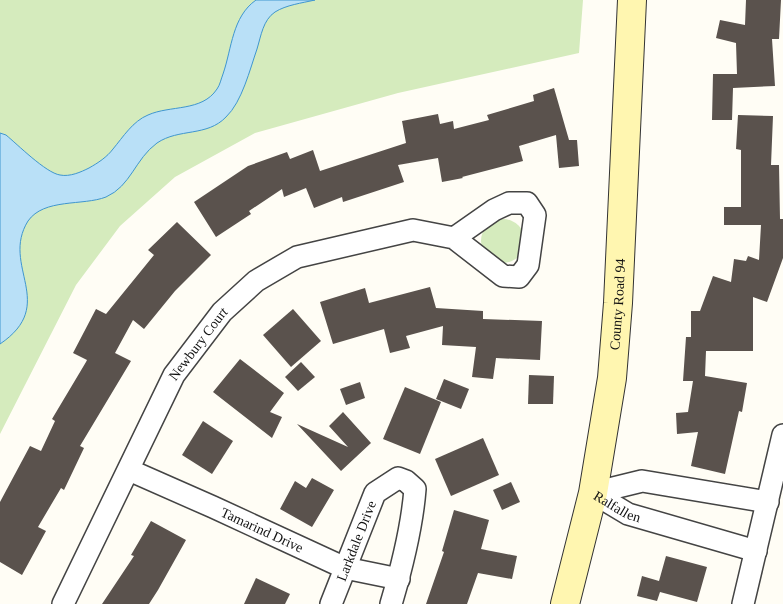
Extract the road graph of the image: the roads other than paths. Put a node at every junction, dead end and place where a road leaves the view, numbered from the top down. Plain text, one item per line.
1 (632, 0) edge
2 (454, 238) dead end
3 (783, 435) edge
4 (129, 470) junction
5 (593, 493) junction
6 (768, 502) junction
7 (756, 551) junction
8 (345, 568) junction
9 (398, 579) junction
10 (63, 604) edge
11 (331, 604) edge
12 (391, 604) edge
13 (565, 604) edge
14 (743, 604) edge

1 - 5 street, County Road 94
2 - 4 street, Newbury Court
3 - 6 street
4 - 8 street, Tamarind Drive
4 - 10 street, Newbury Court
5 - 6 street, Ralfallen
5 - 7 street, Ralfallen
5 - 13 street, County Road 94
6 - 7 street
7 - 14 street
8 - 9 street, Tamarind Drive
8 - 9 street, Larkdale Drive
8 - 11 street, Larkdale Drive
9 - 12 street, Larkdale Drive

